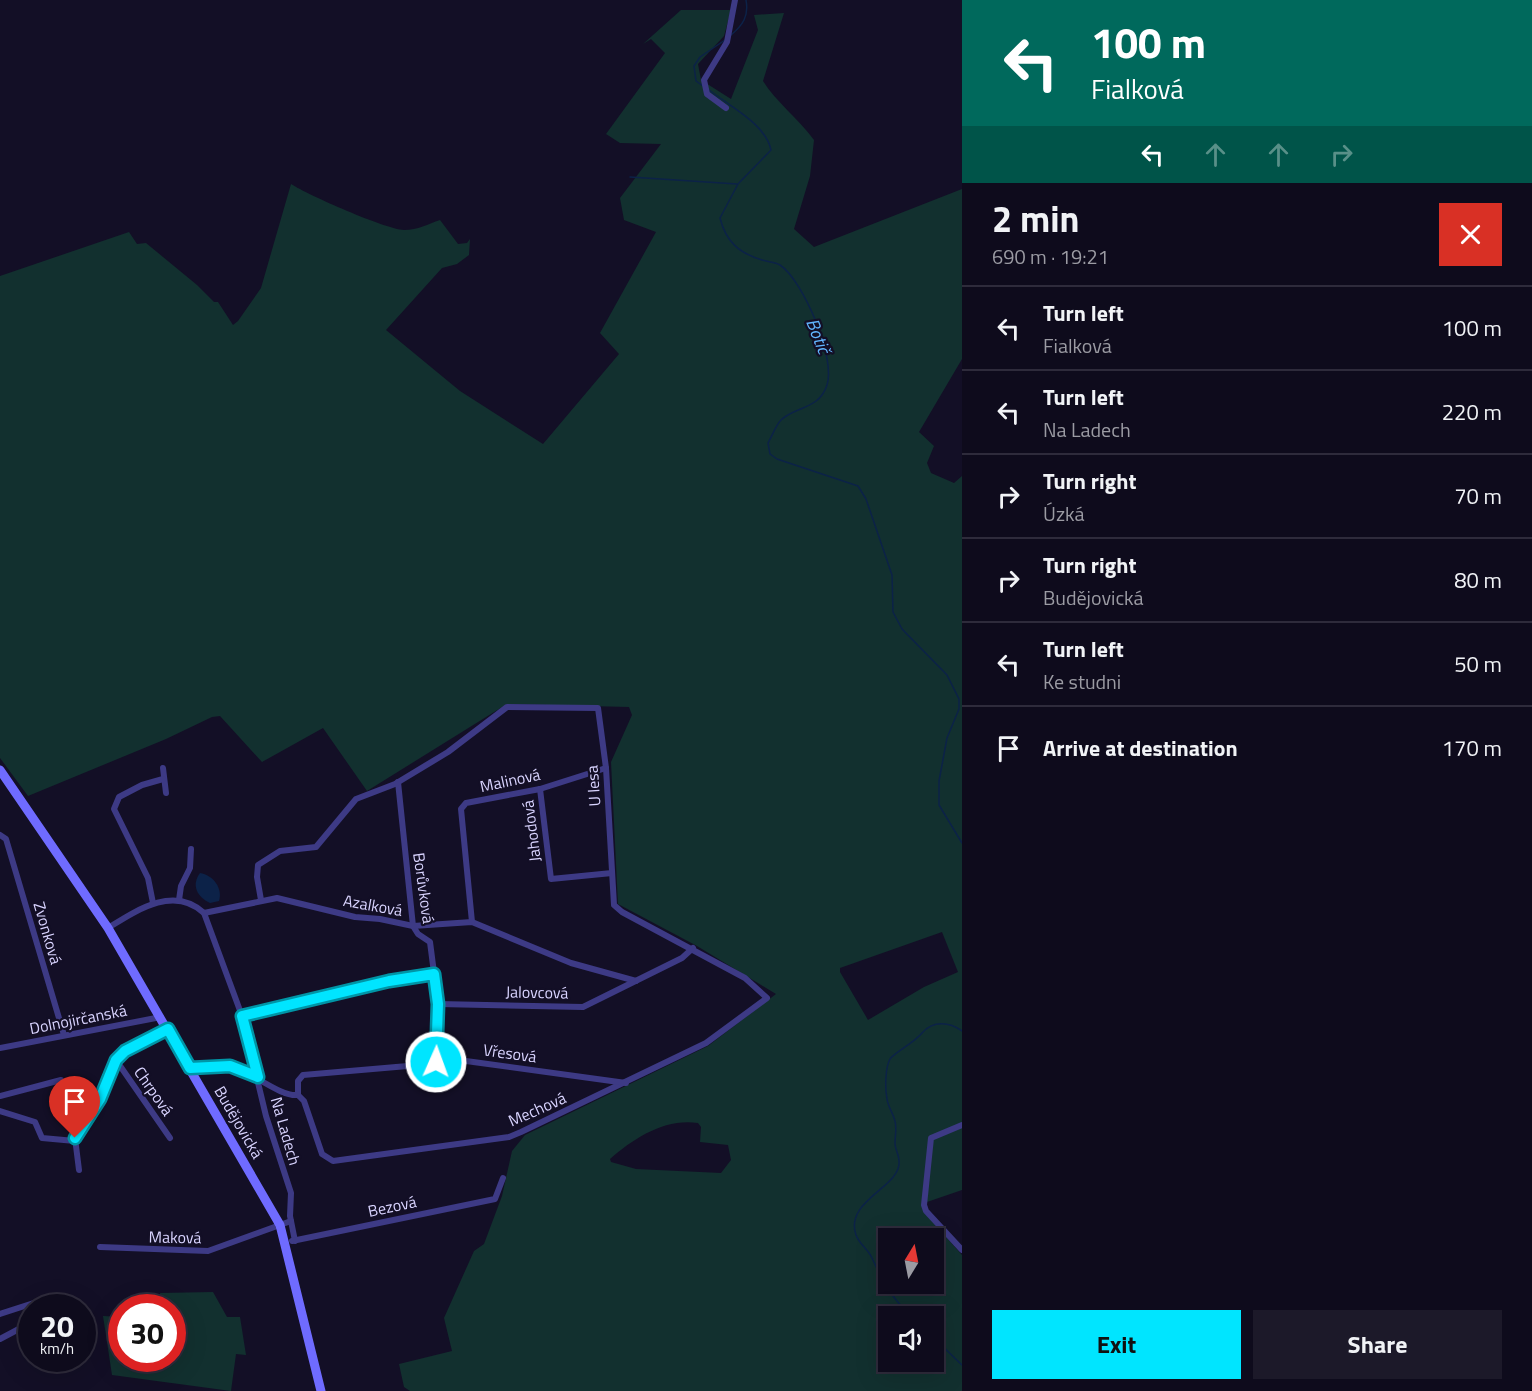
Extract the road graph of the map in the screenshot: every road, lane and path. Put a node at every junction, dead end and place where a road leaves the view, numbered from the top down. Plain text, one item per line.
1 (735, 0) edge
2 (726, 108) dead end
3 (163, 768) dead end
4 (606, 768) junction
5 (0, 770) edge
6 (163, 779) junction
7 (398, 783) junction
8 (540, 789) junction
9 (166, 793) dead end
10 (0, 835) edge
11 (191, 849) dead end
12 (612, 873) junction
13 (179, 900) junction
14 (261, 900) junction
15 (153, 903) junction
16 (204, 912) junction
17 (472, 922) junction
18 (413, 926) junction
19 (108, 928) junction
20 (693, 948) junction
21 (434, 974) junction
22 (636, 981) junction
23 (767, 998) joint
24 (438, 1004) junction
25 (242, 1016) junction
26 (160, 1017) junction
27 (168, 1029) junction
28 (64, 1035) junction
29 (0, 1048) edge
30 (116, 1060) junction
31 (436, 1062) junction
32 (190, 1068) junction
33 (258, 1077) junction
34 (61, 1080) dead end
35 (627, 1083) junction
36 (298, 1095) junction
37 (0, 1096) edge
38 (0, 1111) edge
39 (962, 1125) edge
40 (170, 1138) dead end
41 (75, 1141) junction
42 (79, 1170) dead end
43 (503, 1179) dead end
44 (291, 1221) junction
45 (280, 1225) junction
46 (290, 1242) junction
47 (100, 1246) dead end
48 (962, 1250) edge
49 (18, 1307) edge
50 (0, 1314) edge
51 (18, 1329) edge
52 (0, 1339) edge
53 (321, 1391) edge

1 - 2 street
3 - 6 street
4 - 7 street, U lesa
4 - 8 street, Malinová
4 - 12 street, U lesa
5 - 19 main road, Budějovická
6 - 9 street
6 - 15 street
7 - 14 street
7 - 18 street, Borůvková
8 - 12 street, Jahodová
8 - 17 street, Malinová
10 - 28 street, Zvonková
11 - 13 street
12 - 20 street, U lesa
13 - 15 street
13 - 16 street
14 - 16 street, Azalková
14 - 18 street, Azalková
15 - 19 street
16 - 25 street, Na Ladech
17 - 18 street, Azalková
17 - 22 street, Azalková
18 - 21 street, Borůvková
19 - 26 main road, Budějovická
20 - 22 street, Jalovcová
20 - 23 street, U lesa
21 - 24 street, Borůvková
21 - 25 street
22 - 24 street, Jalovcová
23 - 35 street, Mechová
24 - 31 street, Borůvková
25 - 33 street, Na Ladech
26 - 27 main road, Budějovická
26 - 28 street, Dolnojirčanská
27 - 30 street
27 - 32 main road, Budějovická
28 - 29 street, Dolnojirčanská
30 - 40 street, Chrpová
30 - 41 street
31 - 35 street, Vřesová
31 - 36 street, Vřesová
32 - 33 street
32 - 45 main road, Budějovická
33 - 36 street
33 - 44 street, Na Ladech
34 - 37 street
35 - 36 street, Mechová
38 - 41 street
39 - 48 street
41 - 42 street
43 - 46 street, Bezová
44 - 45 street
44 - 46 street, Na Ladech
45 - 46 main road, Budějovická
45 - 47 street, Maková
46 - 53 main road, Budějovická
49 - 50 street
51 - 52 street

